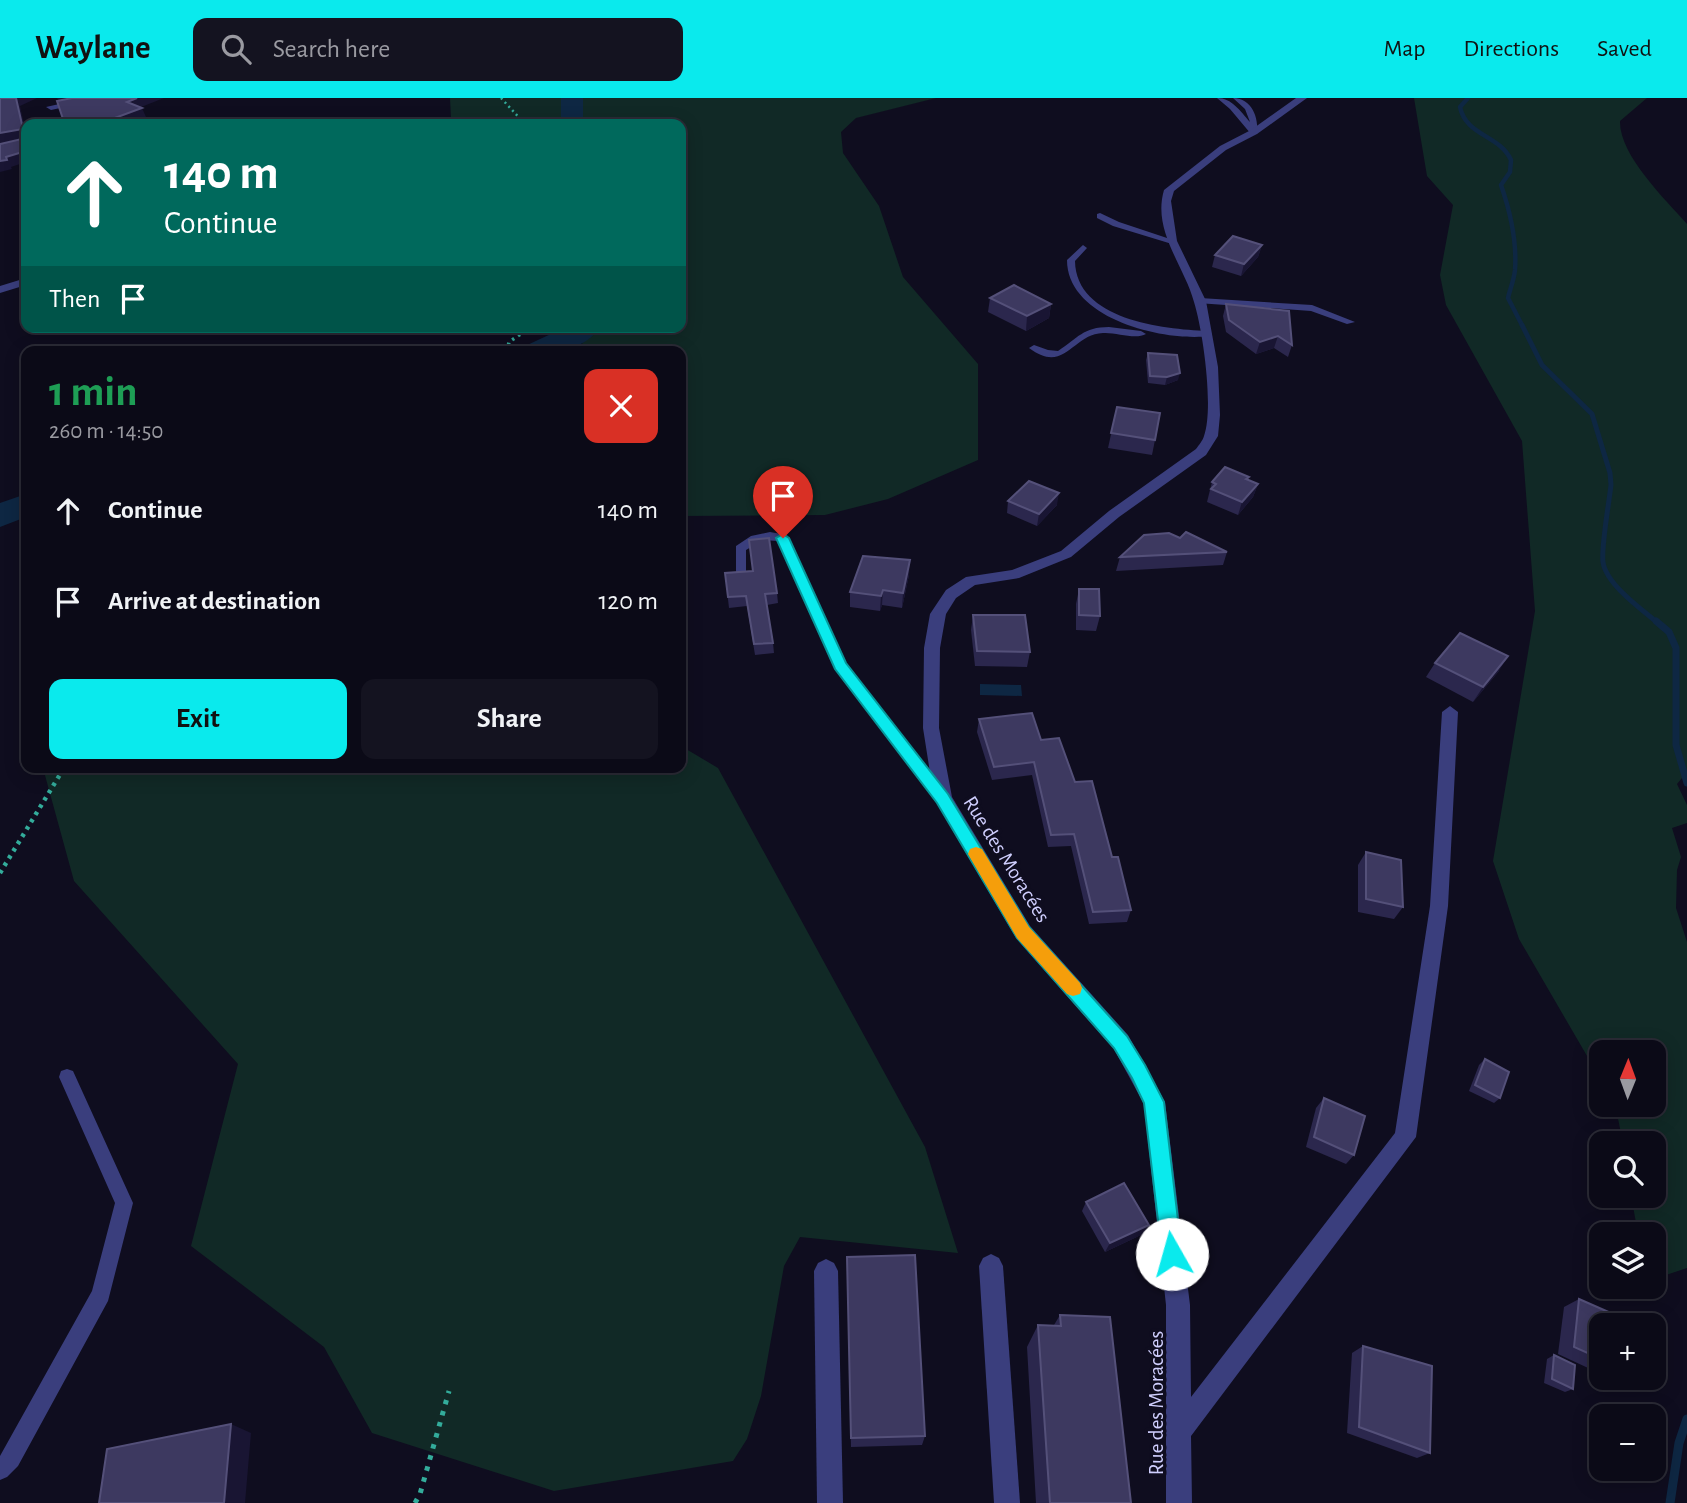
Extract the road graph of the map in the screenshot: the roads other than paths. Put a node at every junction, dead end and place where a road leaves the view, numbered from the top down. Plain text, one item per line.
1 (102, 98) edge
2 (1221, 98) edge
3 (1237, 98) edge
4 (1302, 98) edge
5 (51, 107) edge
6 (1254, 132) junction
7 (1100, 216) dead end
8 (1172, 241) junction
9 (1083, 248) dead end
10 (21, 283) edge
11 (0, 290) edge
12 (1200, 301) junction
13 (1350, 322) dead end
14 (1207, 339) junction
15 (1034, 348) dead end
16 (740, 578) edge
17 (1450, 712) dead end
18 (943, 798) junction
19 (67, 1077) dead end
20 (991, 1266) dead end
21 (827, 1271) dead end
22 (1179, 1432) junction
23 (0, 1470) edge
24 (830, 1503) edge
25 (1007, 1503) edge
26 (1180, 1503) edge

1 - 5 street
2 - 6 lane
3 - 6 lane
4 - 6 street, Rue des Moracées
6 - 8 street, Rue des Moracées
7 - 8 lane
8 - 12 street, Rue des Moracées
9 - 14 lane
10 - 11 street
12 - 13 lane
12 - 14 street, Rue des Moracées
14 - 15 lane
14 - 18 street, Rue des Moracées
16 - 18 lane
17 - 22 street
18 - 22 street, Rue des Moracées
19 - 23 lane
20 - 25 street
21 - 24 street
22 - 26 street, Rue des Moracées

